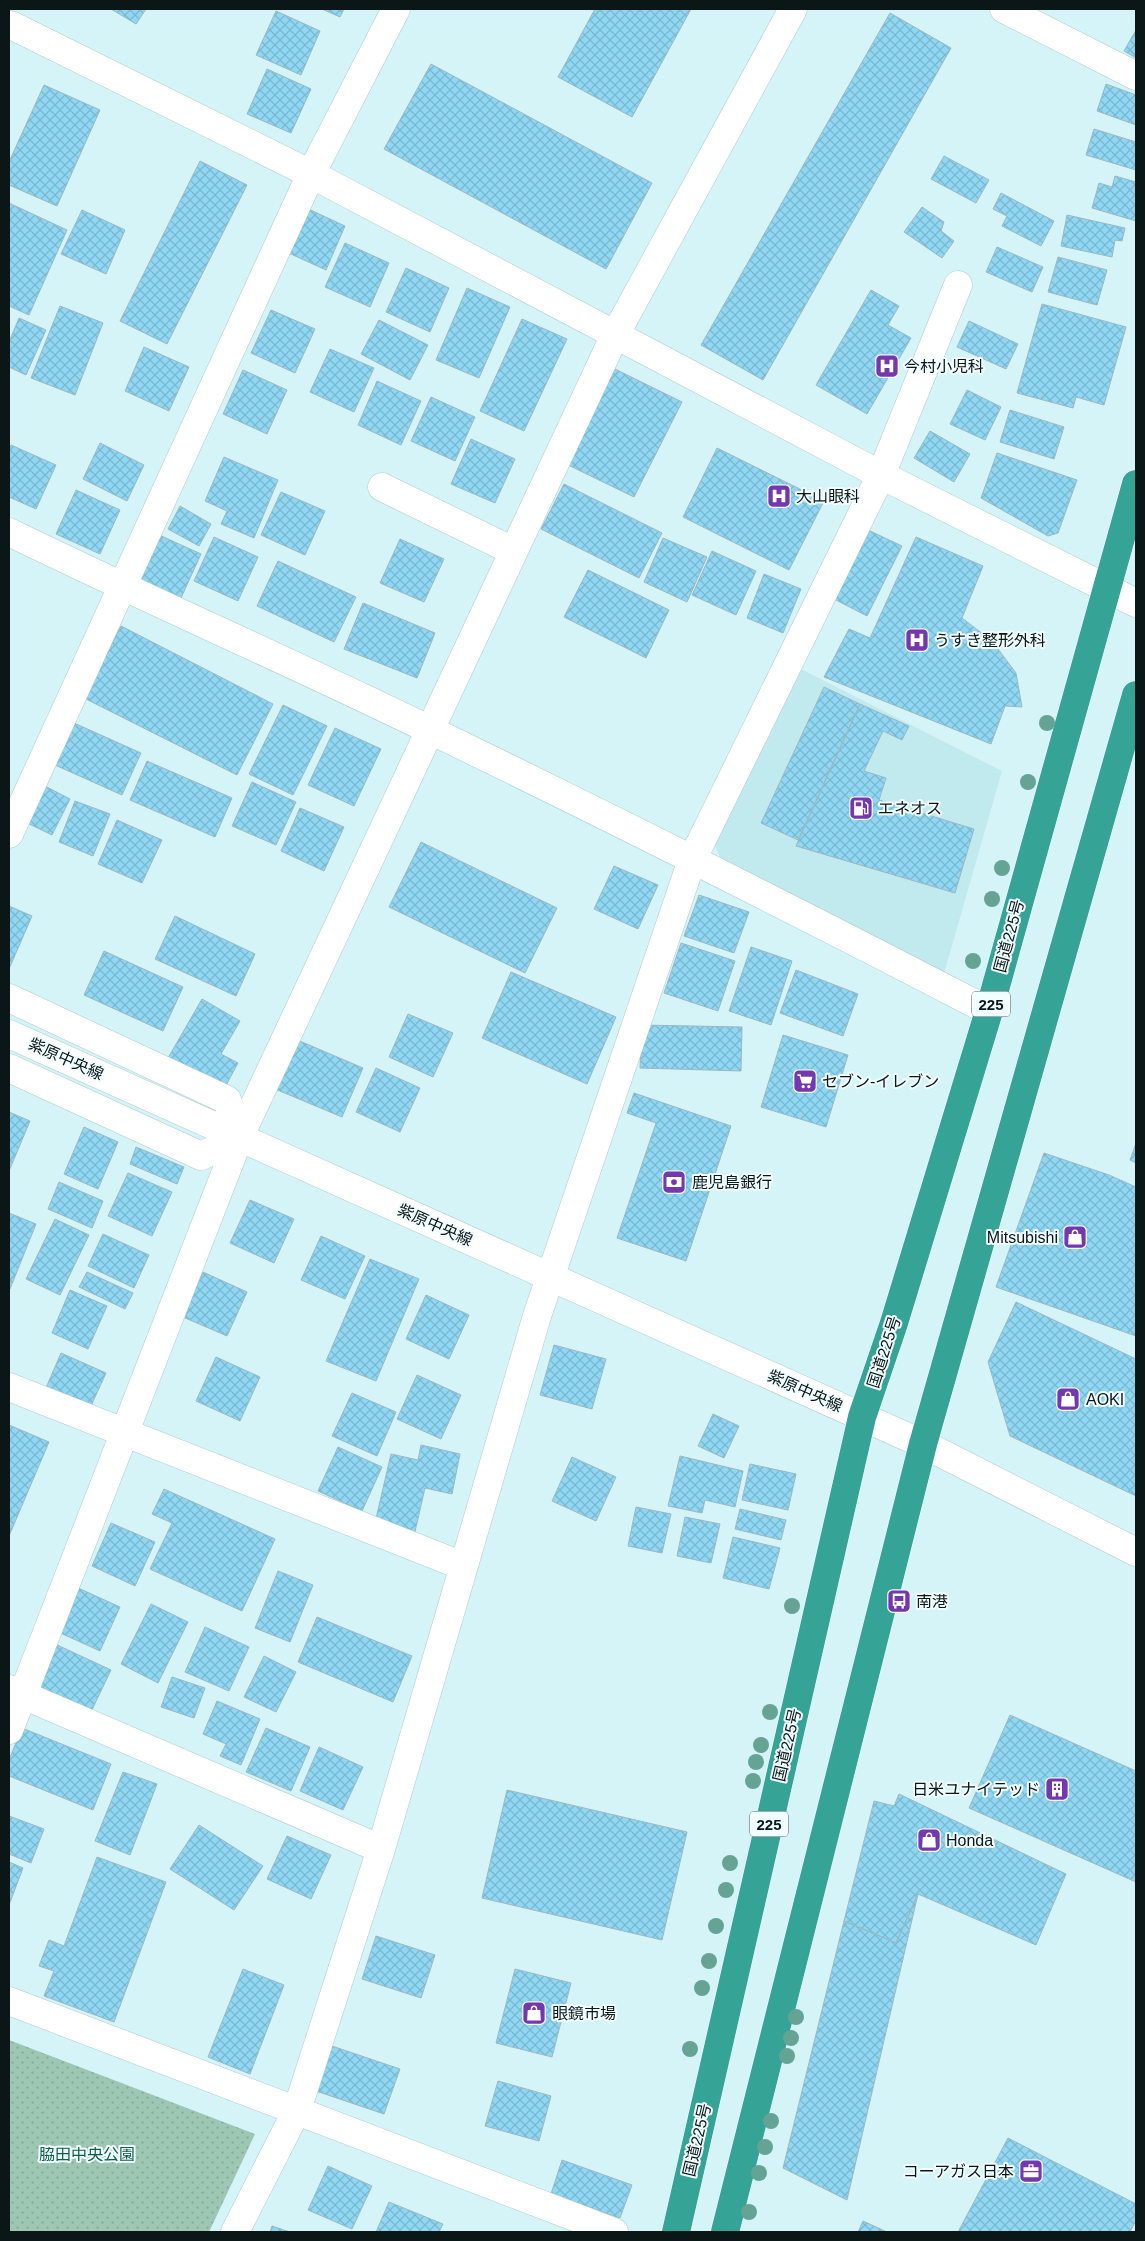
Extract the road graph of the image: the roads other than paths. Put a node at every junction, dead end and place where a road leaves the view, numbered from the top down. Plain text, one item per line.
1 (396, 9) edge
2 (792, 9) edge
3 (1004, 9) edge
4 (13, 21) edge
5 (1136, 76) edge
6 (311, 174) junction
7 (958, 285) dead end
8 (615, 335) junction
9 (881, 475) junction
10 (1136, 484) edge
11 (382, 487) dead end
12 (9, 532) edge
13 (513, 551) junction
14 (122, 587) junction
15 (1106, 588) junction
16 (1136, 603) edge
17 (1136, 695) edge
18 (429, 729) junction
19 (9, 834) edge
20 (692, 860) junction
21 (9, 998) edge
22 (989, 1011) junction
23 (9, 1034) edge
24 (9, 1068) edge
25 (239, 1138) junction
26 (550, 1276) junction
27 (9, 1387) edge
28 (862, 1416) junction
29 (124, 1433) junction
30 (923, 1444) junction
31 (1136, 1552) edge
32 (463, 1566) junction
33 (15, 1692) edge
34 (9, 1730) edge
35 (381, 1849) junction
36 (9, 2001) edge
37 (297, 2110) junction
38 (235, 2232) edge
39 (614, 2232) edge
40 (676, 2232) edge
41 (725, 2232) edge

1 - 6 street
2 - 8 street
3 - 5 street
4 - 6 street
6 - 8 street
6 - 14 street
7 - 9 street
8 - 9 street
8 - 13 street
9 - 15 street
9 - 20 street
10 - 15 highway, 国道225号 / 225
11 - 13 street
12 - 14 street
13 - 18 street
14 - 18 street
14 - 19 street
15 - 16 street
15 - 22 highway, 国道225号 / 225
17 - 30 highway
18 - 20 street
18 - 25 street
20 - 22 street
20 - 26 street
21 - 25 street
22 - 28 highway, 国道225号 / 225
23 - 25 street, 紫原中央線
24 - 25 street
25 - 26 street, 紫原中央線
25 - 29 street
26 - 28 street, 紫原中央線
26 - 32 street
27 - 29 street
28 - 30 street, 紫原中央線
28 - 40 highway, 国道225号 / 225
29 - 32 street
29 - 33 street
30 - 31 street, 紫原中央線
30 - 41 highway
32 - 35 street
33 - 34 street
33 - 35 street
35 - 37 street
36 - 37 street
37 - 38 street
37 - 39 street

